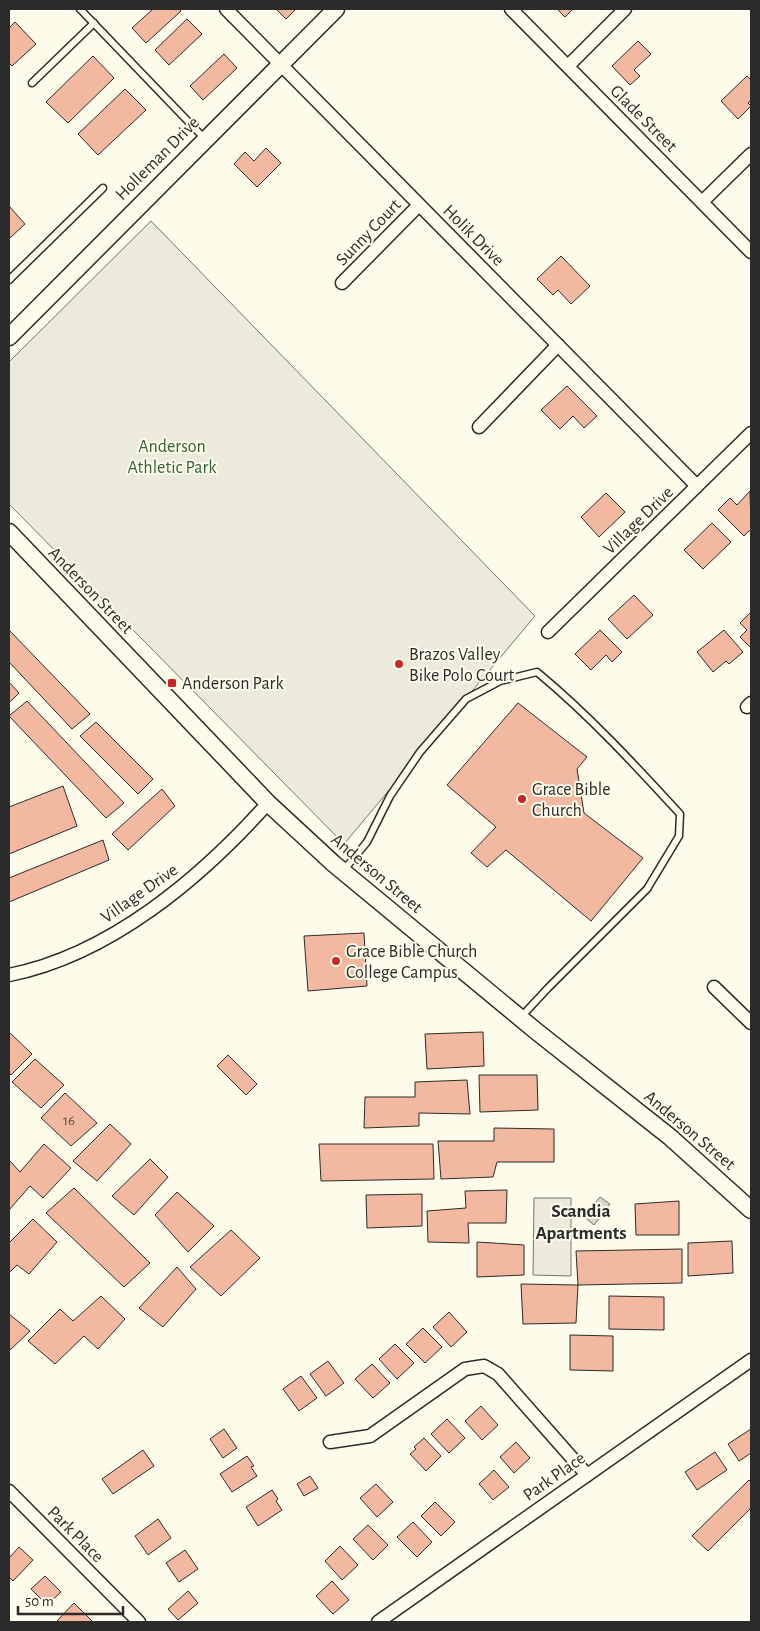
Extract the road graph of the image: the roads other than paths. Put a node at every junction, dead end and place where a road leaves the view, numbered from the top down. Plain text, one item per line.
1 (80, 9) edge
2 (226, 9) edge
3 (336, 9) edge
4 (511, 9) edge
5 (625, 9) edge
6 (94, 23) junction
7 (280, 64) junction
8 (568, 66) junction
9 (32, 83) dead end
10 (205, 139) junction
11 (751, 154) edge
12 (103, 188) dead end
13 (702, 202) junction
14 (419, 205) junction
15 (751, 252) edge
16 (9, 280) edge
17 (342, 283) dead end
18 (9, 337) edge
19 (558, 345) junction
20 (478, 427) dead end
21 (751, 433) edge
22 (698, 486) junction
23 (9, 532) edge
24 (548, 632) dead end
25 (268, 803) junction
26 (342, 871) junction
27 (9, 974) edge
28 (714, 987) dead end
29 (520, 1018) junction
30 (751, 1023) edge
31 (751, 1210) edge
32 (751, 1360) edge
33 (330, 1442) dead end
34 (587, 1474) junction
35 (9, 1491) edge
36 (139, 1622) edge
37 (378, 1622) edge

1 - 6 lane
2 - 7 street, Holik Drive
3 - 7 street, Holleman Drive
4 - 8 street, Glade Street
5 - 8 street
6 - 9 lane
6 - 10 lane
7 - 10 street, Holleman Drive
7 - 14 street, Holik Drive
8 - 13 street, Glade Street
10 - 18 street, Holleman Drive
11 - 13 street
12 - 16 lane
13 - 15 street, Glade Street
14 - 17 street, Sunny Court
14 - 19 street, Holik Drive
19 - 20 street
19 - 22 street, Holik Drive
21 - 22 street, Village Drive
22 - 24 street, Village Drive
23 - 25 street, Anderson Street
25 - 26 street, Anderson Street
25 - 27 street, Village Drive
26 - 29 street, Anderson Street
26 - 29 lane
28 - 30 street
29 - 31 street, Anderson Street
32 - 34 street, Park Place
33 - 34 street
34 - 37 street, Park Place
35 - 36 street, Park Place

